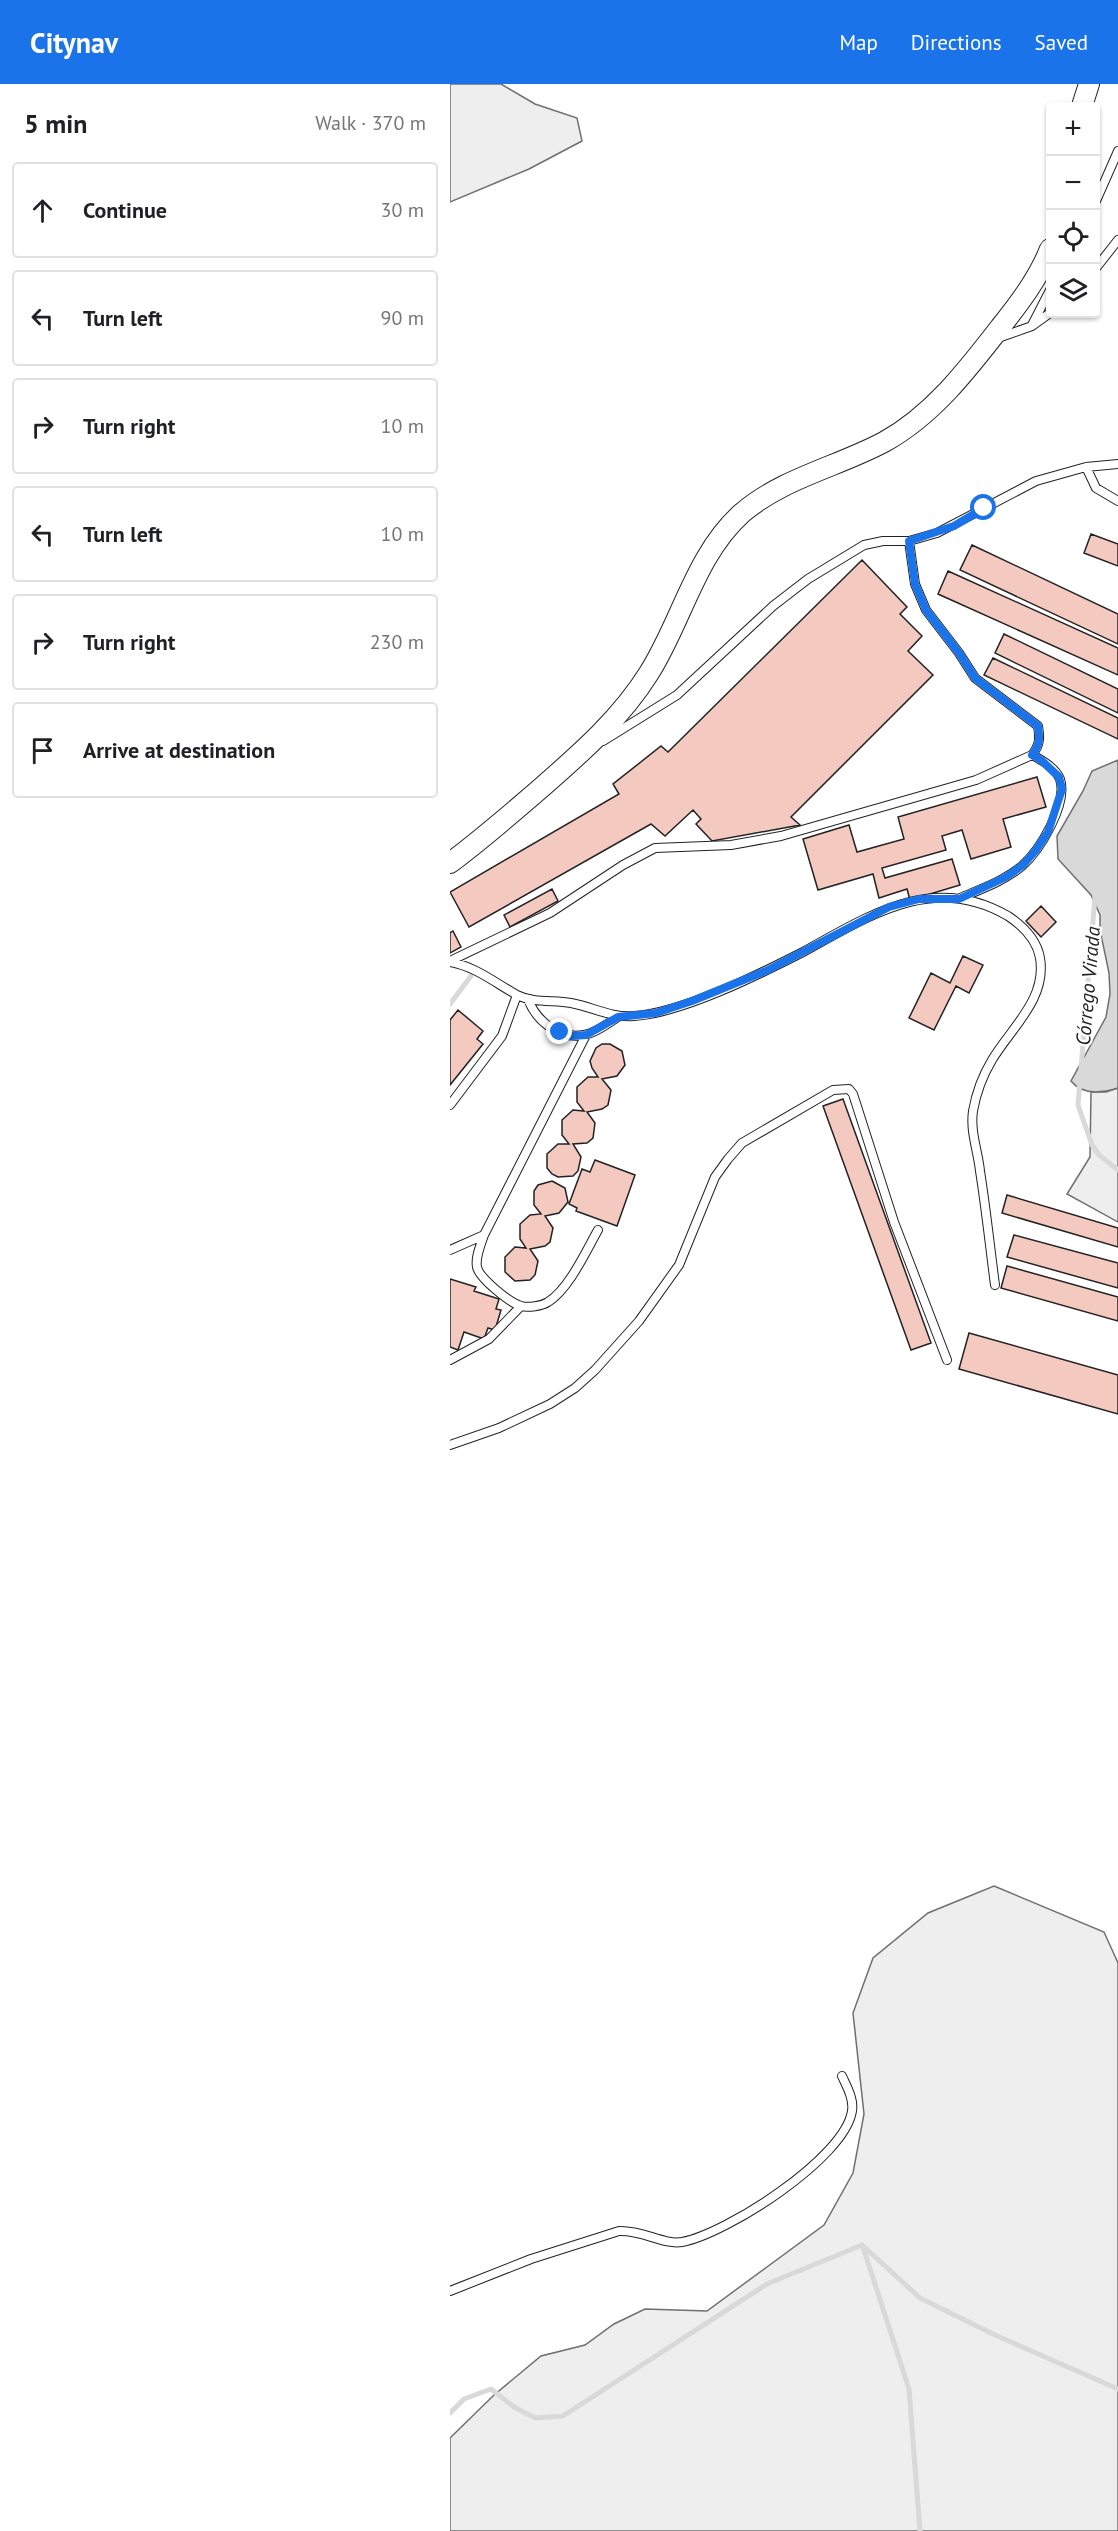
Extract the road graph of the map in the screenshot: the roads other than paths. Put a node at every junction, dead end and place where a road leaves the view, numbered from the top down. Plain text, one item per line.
1 (1089, 84) edge
2 (1083, 102) edge
3 (1118, 151) edge
4 (1100, 190) edge
5 (1118, 240) edge
6 (1046, 260) edge
7 (1098, 264) edge
8 (1046, 298) edge
9 (1046, 316) edge
10 (1032, 326) junction
11 (990, 340) junction
12 (1118, 464) edge
13 (1086, 467) junction
14 (1118, 501) edge
15 (909, 541) junction
16 (1032, 755) junction
17 (572, 760) junction
18 (450, 863) edge
19 (959, 899) junction
20 (450, 962) edge
21 (517, 995) junction
22 (528, 999) junction
23 (618, 1017) junction
24 (586, 1035) junction
25 (450, 1105) edge
26 (598, 1230) dead end
27 (484, 1235) junction
28 (450, 1250) edge
29 (995, 1285) dead end
30 (521, 1306) junction
31 (450, 1360) edge
32 (947, 1360) dead end
33 (450, 1445) edge
34 (842, 2076) dead end
35 (450, 2291) edge

1 - 2 street
3 - 4 lane
5 - 7 lane
6 - 11 street
8 - 10 lane
9 - 10 lane
10 - 11 lane
11 - 17 street
12 - 13 lane
13 - 14 lane
13 - 15 lane
15 - 16 lane
15 - 17 lane
16 - 19 lane
16 - 20 lane
17 - 18 street
19 - 23 lane
19 - 29 lane
20 - 21 lane
21 - 22 lane
21 - 25 lane
22 - 23 lane
22 - 24 lane
23 - 24 lane
24 - 27 lane
26 - 30 lane
27 - 28 lane
27 - 30 lane
30 - 31 lane
32 - 33 lane
34 - 35 lane

